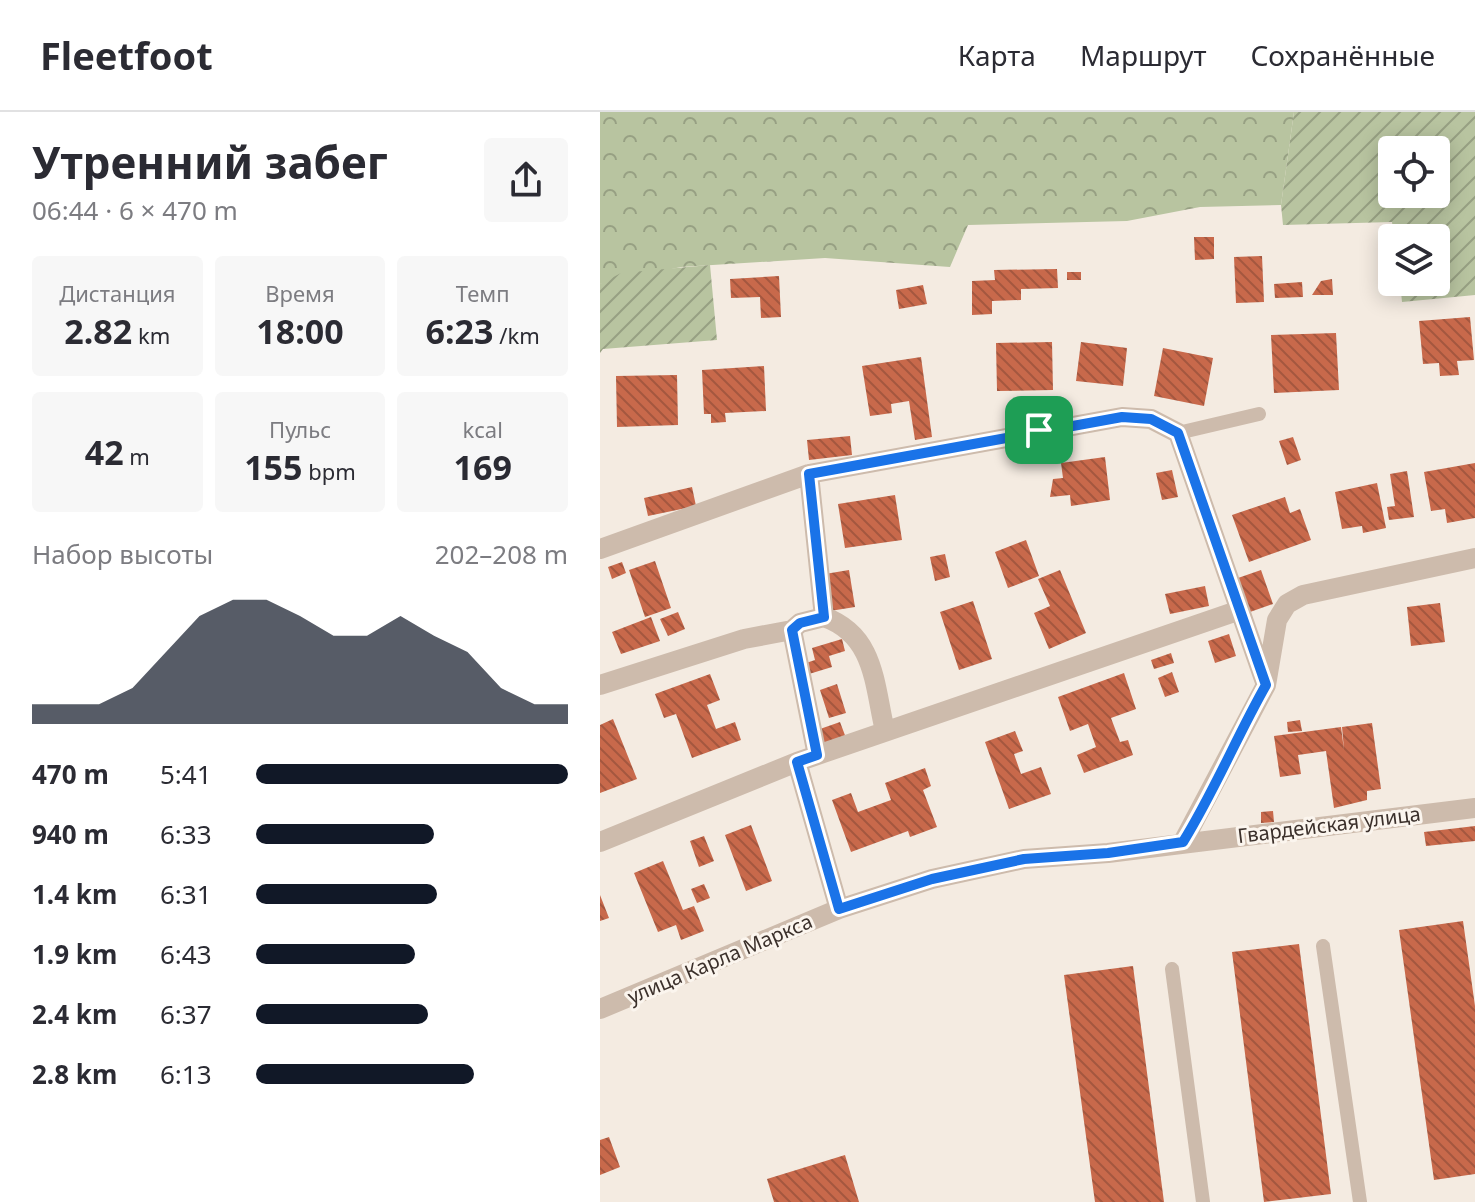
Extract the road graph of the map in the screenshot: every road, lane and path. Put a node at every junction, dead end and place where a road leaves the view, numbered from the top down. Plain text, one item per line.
1 (1259, 414) dead end
2 (1178, 433) junction
3 (809, 474) junction
4 (600, 549) edge
5 (1475, 558) edge
6 (1240, 610) junction
7 (824, 617) junction
8 (792, 630) junction
9 (600, 685) edge
10 (1266, 685) junction
11 (885, 731) junction
12 (817, 755) junction
13 (797, 762) junction
14 (1475, 808) edge
15 (600, 842) edge
16 (1183, 842) junction
17 (839, 909) junction
18 (1323, 946) dead end
19 (1172, 969) dead end
20 (600, 1009) edge
21 (1203, 1202) edge
22 (1360, 1202) edge

1 - 2 lane
2 - 3 street
2 - 6 street
3 - 4 street
3 - 7 street
5 - 10 street
6 - 10 street
6 - 11 street
7 - 8 street
7 - 11 street
8 - 9 street
8 - 12 street
10 - 16 street
11 - 12 street
12 - 13 street
13 - 15 street
13 - 17 street
14 - 16 street, Гвардейская улица
16 - 17 street, улица Карла Маркса
17 - 20 street, улица Карла Маркса
18 - 22 lane
19 - 21 lane

